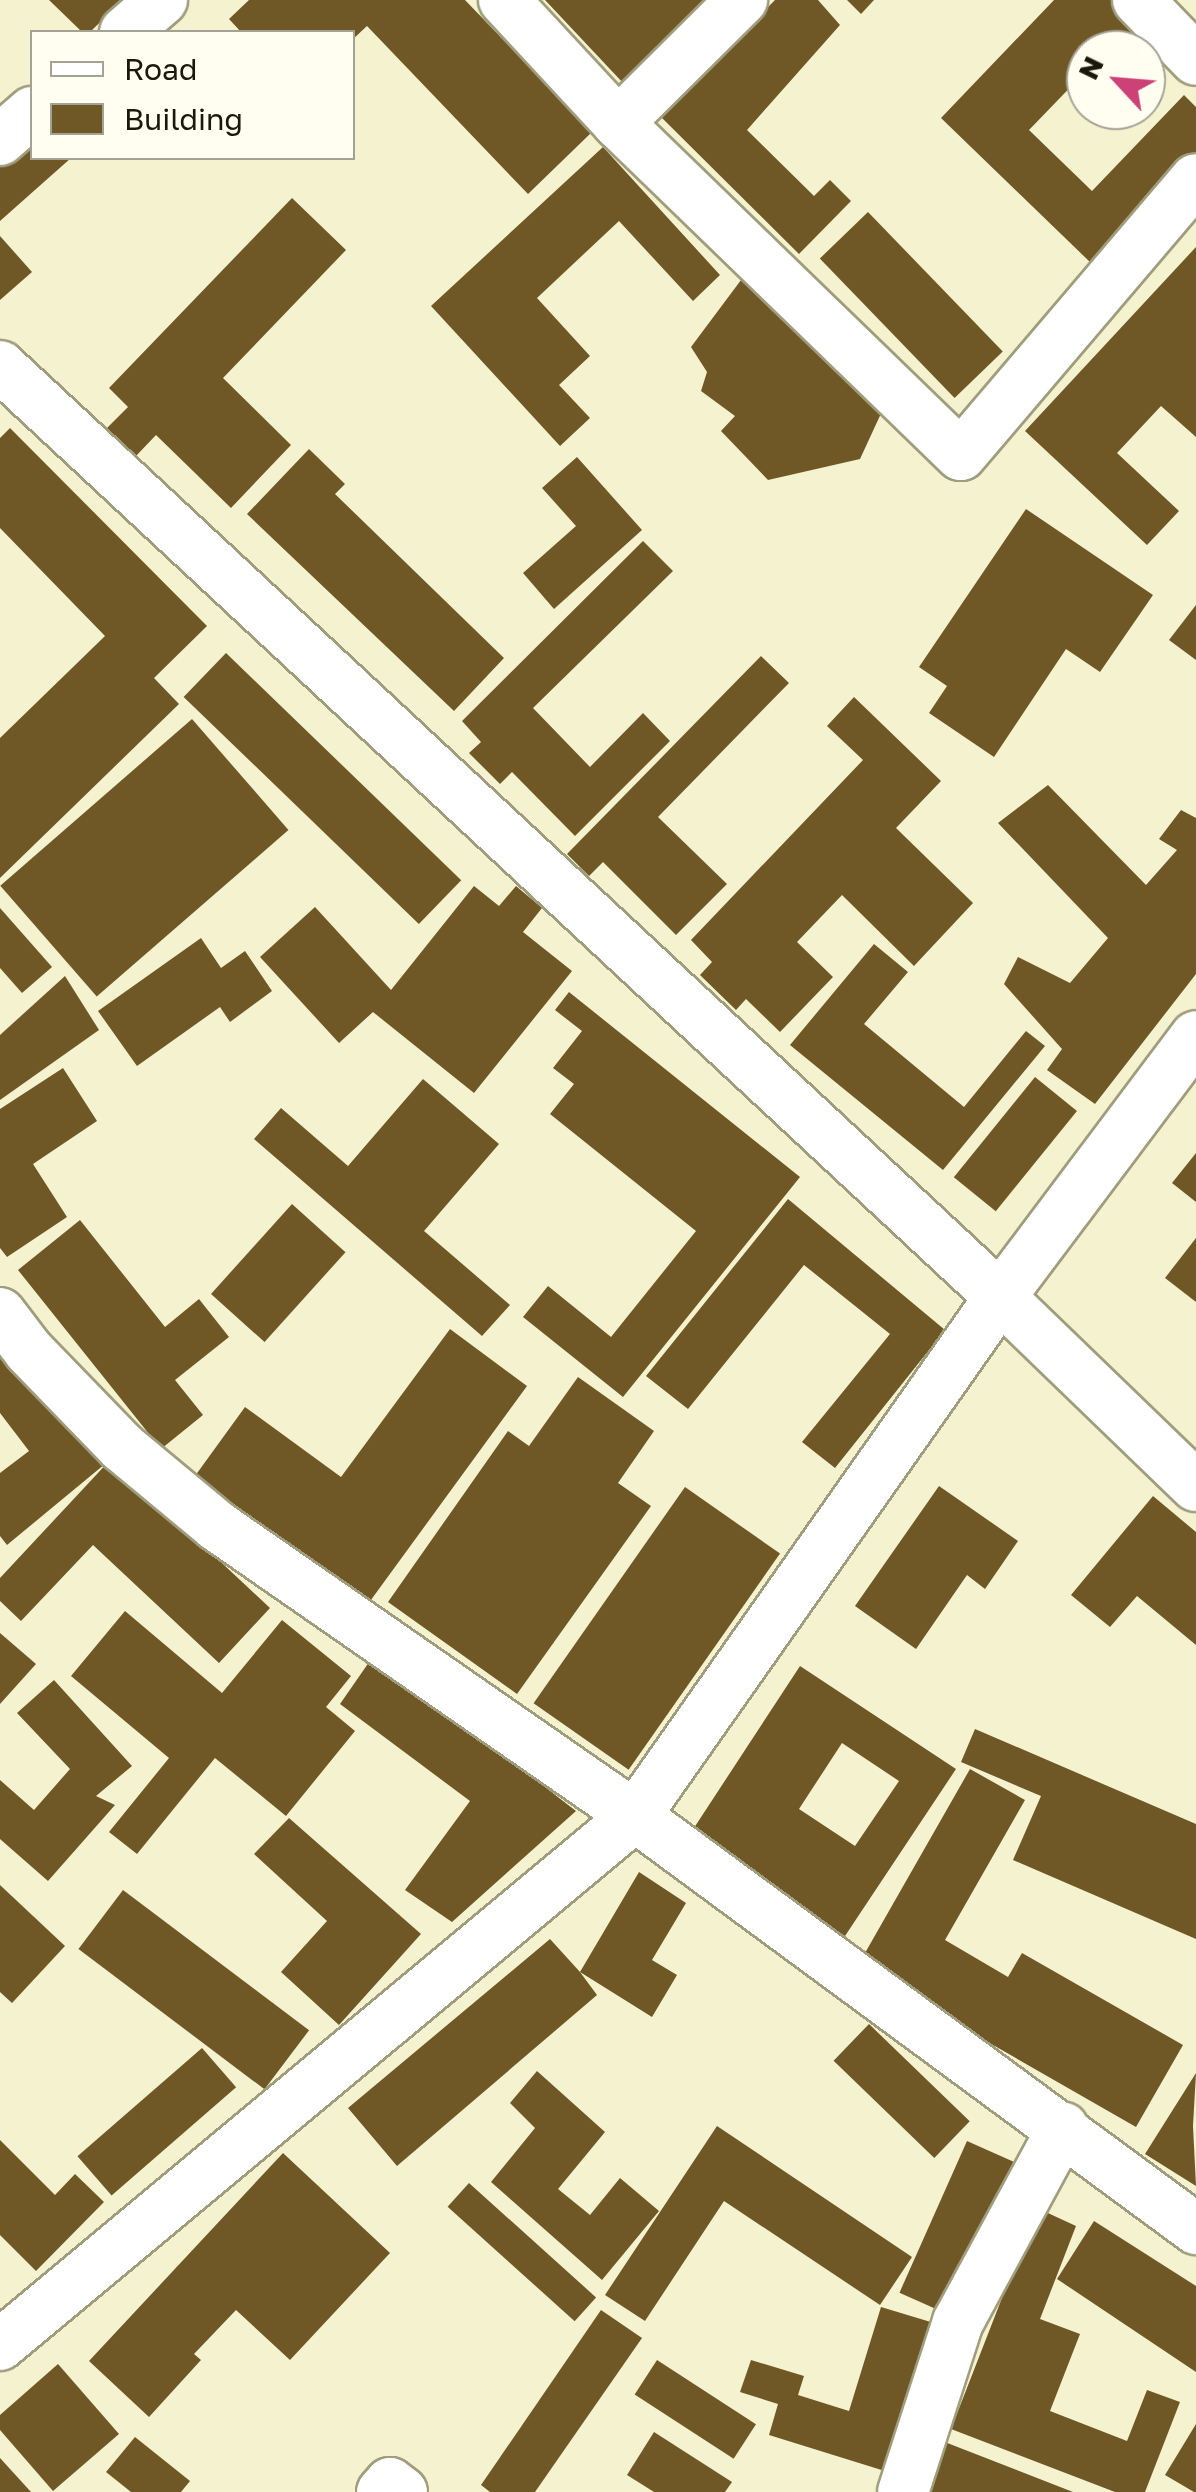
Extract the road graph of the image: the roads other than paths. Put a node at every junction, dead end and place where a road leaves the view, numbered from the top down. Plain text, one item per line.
1 (162, 0) edge
2 (504, 0) edge
3 (742, 0) edge
4 (1138, 0) edge
5 (127, 30) edge
6 (1196, 60) edge
7 (30, 114) edge
8 (618, 123) junction
9 (0, 140) edge
10 (1196, 179) edge
11 (0, 366) edge
12 (1196, 1036) edge
13 (1000, 1297) junction
14 (0, 1312) edge
15 (1196, 1486) edge
16 (635, 1816) junction
17 (1063, 2128) junction
18 (1196, 2230) edge
19 (0, 2345) edge
20 (382, 2492) edge
21 (402, 2492) edge
22 (902, 2492) edge

1 - 5 street
2 - 8 street
3 - 8 street
4 - 6 street
7 - 9 street
8 - 10 street
11 - 13 street
12 - 13 street
13 - 15 street
13 - 16 street
14 - 16 street
16 - 17 street
16 - 19 street
17 - 18 street
17 - 22 street
20 - 21 street

